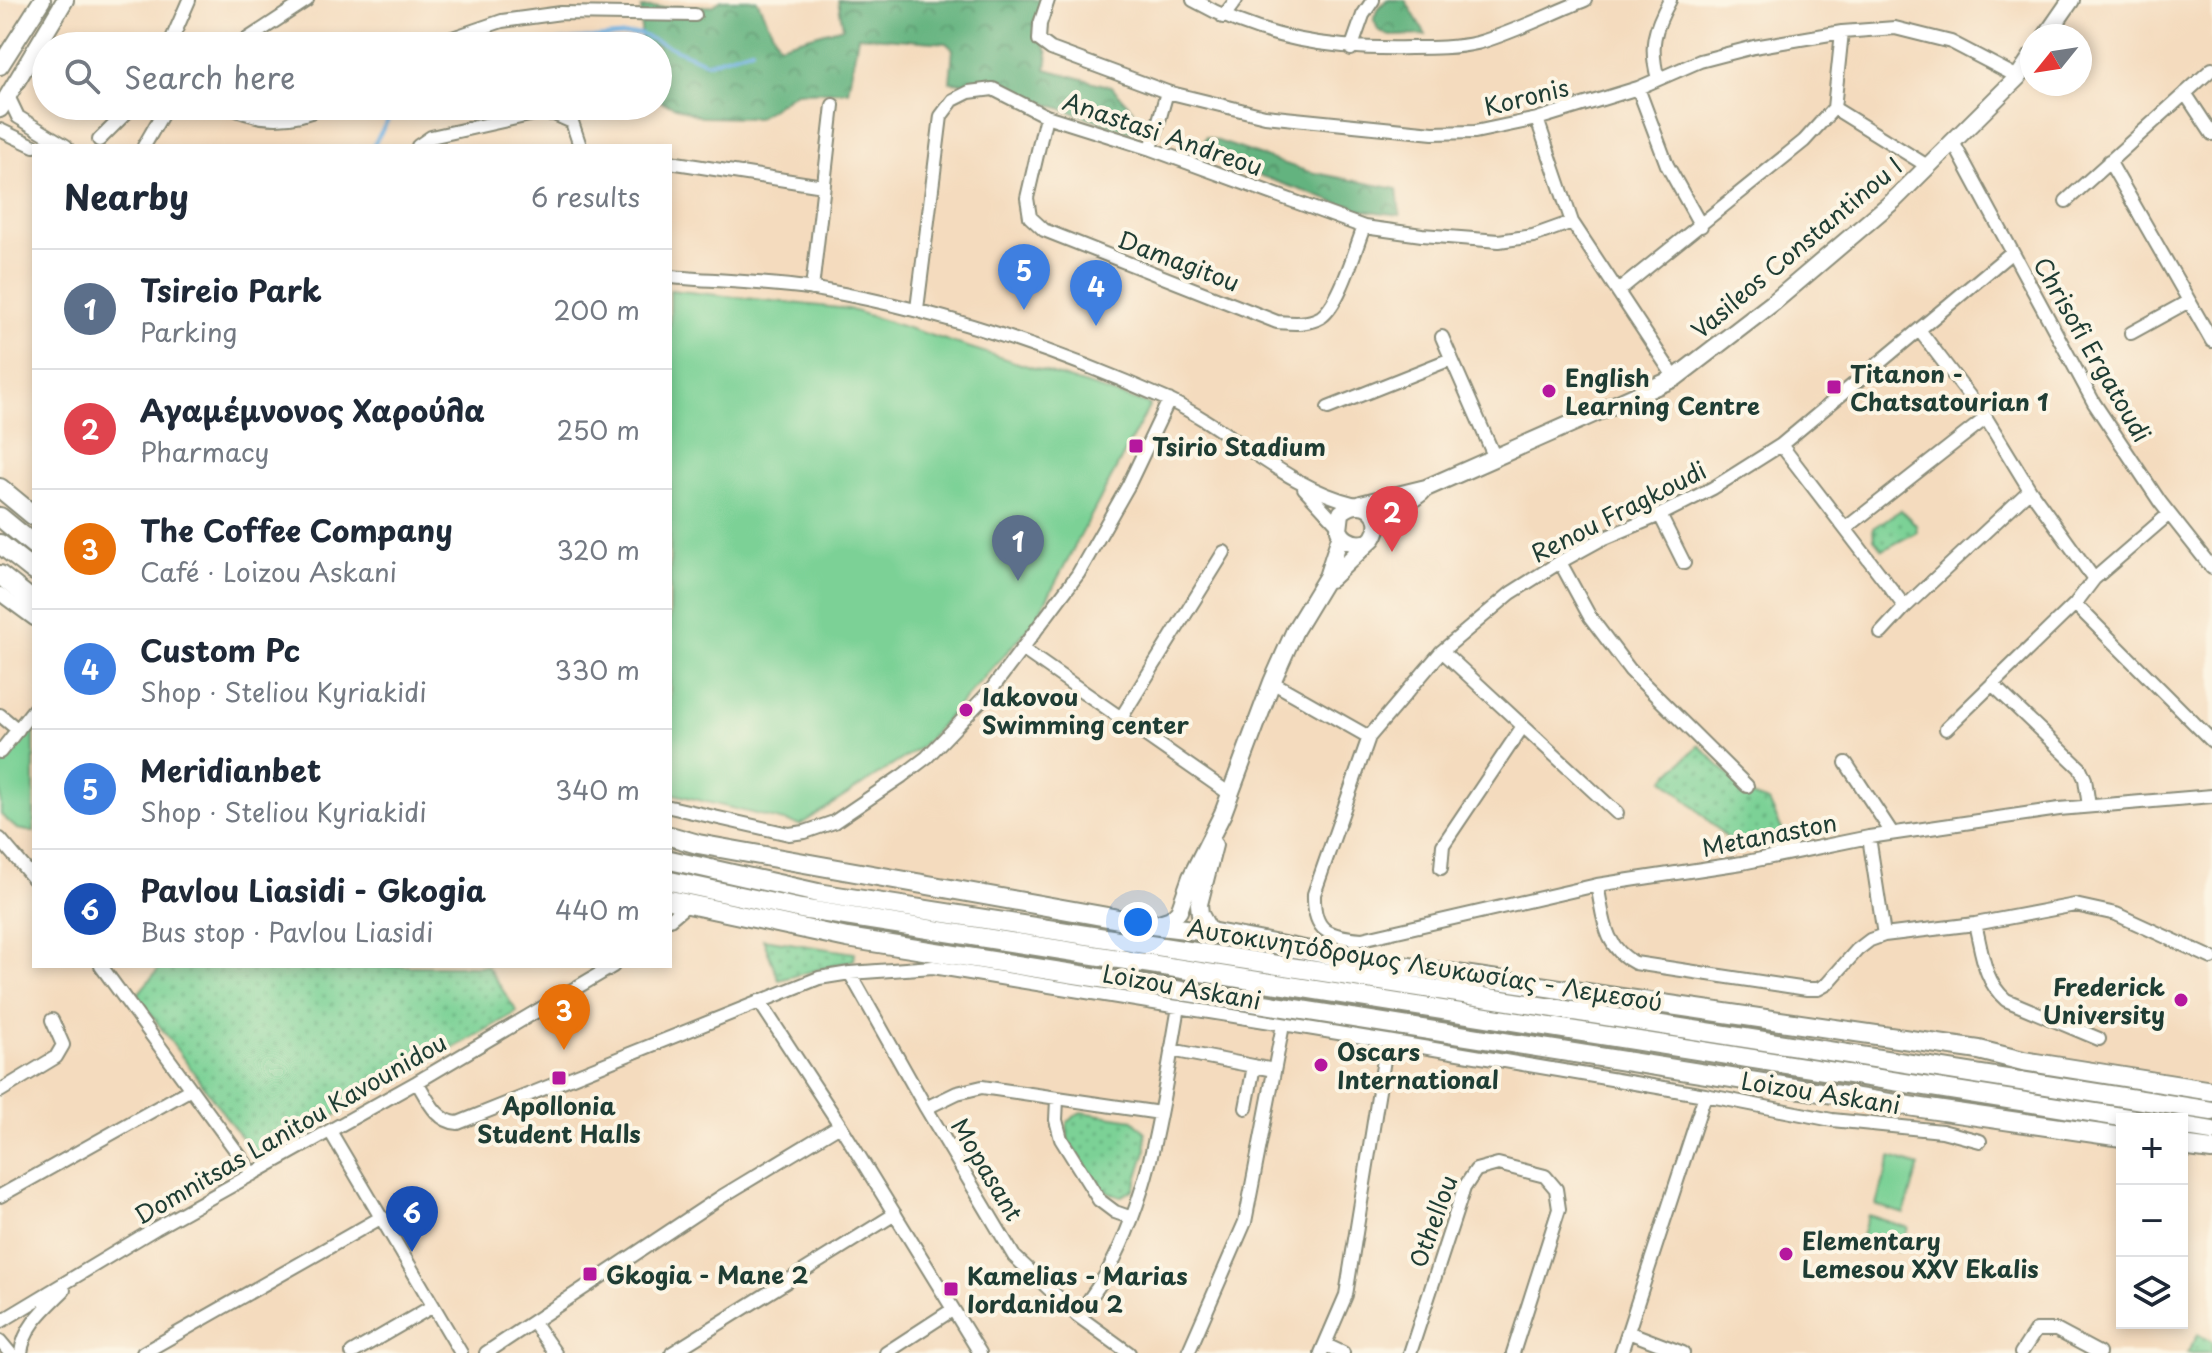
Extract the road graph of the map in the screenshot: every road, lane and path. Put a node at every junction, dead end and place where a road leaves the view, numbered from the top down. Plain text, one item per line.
1 (42, 0) edge
2 (65, 0) edge
3 (189, 0) edge
4 (307, 0) edge
5 (1048, 0) edge
6 (1193, 0) edge
7 (1236, 0) edge
8 (1373, 0) edge
9 (1585, 0) edge
10 (1670, 0) edge
11 (2071, 0) edge
12 (695, 15) dead end
13 (1223, 17) junction
14 (2054, 24) edge
15 (46, 32) edge
16 (175, 32) edge
17 (258, 32) edge
18 (470, 32) edge
19 (1842, 32) junction
20 (1351, 49) junction
21 (32, 56) edge
22 (0, 66) edge
23 (2212, 69) edge
24 (2020, 74) edge
25 (2018, 77) junction
26 (1658, 79) junction
27 (1638, 88) junction
28 (1167, 92) junction
29 (2185, 93) junction
30 (4, 103) edge
31 (833, 105) dead end
32 (1834, 108) junction
33 (1046, 116) junction
34 (1537, 119) junction
35 (119, 120) edge
36 (159, 120) edge
37 (507, 120) edge
38 (568, 120) edge
39 (0, 130) edge
40 (2212, 134) edge
41 (99, 140) dead end
42 (1953, 142) junction
43 (63, 144) edge
44 (145, 144) edge
45 (421, 144) edge
46 (579, 144) edge
47 (32, 145) edge
48 (1151, 149) junction
49 (2109, 161) junction
50 (672, 162) edge
51 (1929, 167) junction
52 (823, 186) junction
53 (2066, 201) dead end
54 (1572, 222) junction
55 (1701, 226) junction
56 (1364, 227) junction
57 (2012, 252) junction
58 (672, 277) edge
59 (812, 289) junction
60 (1618, 291) junction
61 (2189, 301) junction
62 (917, 309) junction
63 (1920, 331) junction
64 (2131, 333) dead end
65 (1442, 337) dead end
66 (2212, 341) edge
67 (1451, 359) junction
68 (1675, 378) junction
69 (1169, 400) junction
70 (1328, 408) dead end
71 (1986, 418) junction
72 (1781, 445) junction
73 (1495, 458) junction
74 (1296, 480) junction
75 (0, 488) edge
76 (1426, 488) junction
77 (2030, 490) junction
78 (1358, 504) junction
79 (32, 514) edge
80 (2169, 514) junction
81 (1660, 515) junction
82 (0, 517) edge
83 (1378, 525) junction
84 (1846, 528) junction
85 (1340, 530) junction
86 (32, 543) edge
87 (1365, 543) junction
88 (0, 544) edge
89 (1224, 552) dead end
90 (1560, 562) junction
91 (1684, 563) dead end
92 (2212, 568) edge
93 (32, 569) edge
94 (0, 575) edge
95 (2094, 579) junction
96 (1321, 589) junction
97 (0, 594) edge
98 (32, 600) edge
99 (2075, 604) junction
100 (1905, 607) junction
101 (32, 618) edge
102 (1881, 633) dead end
103 (1022, 649) junction
104 (1442, 651) junction
105 (1272, 682) junction
106 (1992, 684) junction
107 (32, 712) edge
108 (0, 715) edge
109 (1121, 718) junction
110 (1523, 726) junction
111 (1946, 729) dead end
112 (18, 730) junction
113 (1369, 737) junction
114 (2212, 741) edge
115 (0, 752) edge
116 (1846, 763) dead end
117 (1747, 786) dead end
118 (1230, 794) junction
119 (2212, 796) edge
120 (2089, 806) junction
121 (672, 807) edge
122 (1223, 813) junction
123 (1617, 813) dead end
124 (1892, 833) junction
125 (672, 837) edge
126 (1869, 837) junction
127 (0, 839) edge
128 (672, 848) edge
129 (672, 860) edge
130 (1441, 868) dead end
131 (32, 877) edge
132 (767, 881) junction
133 (1597, 885) junction
134 (677, 891) edge
135 (672, 911) edge
136 (1975, 924) junction
137 (1152, 925) junction
138 (1210, 932) junction
139 (1884, 935) junction
140 (1339, 937) joint
141 (2212, 958) edge
142 (102, 968) edge
143 (607, 968) edge
144 (850, 973) junction
145 (759, 1001) junction
146 (1179, 1007) junction
147 (52, 1020) dead end
148 (1283, 1025) junction
149 (1748, 1037) junction
150 (2099, 1039) dead end
151 (1387, 1041) junction
152 (1171, 1050) junction
153 (1979, 1050) junction
154 (1704, 1052) junction
155 (1254, 1066) junction
156 (1274, 1070) junction
157 (417, 1082) junction
158 (191, 1089) junction
159 (0, 1091) edge
160 (2212, 1091) edge
161 (1705, 1095) junction
162 (1057, 1099) junction
163 (1915, 1107) junction
164 (926, 1108) junction
165 (1246, 1108) dead end
166 (2212, 1111) edge
167 (1160, 1113) junction
168 (2116, 1116) edge
169 (840, 1125) junction
170 (2188, 1127) edge
171 (330, 1131) junction
172 (2212, 1131) edge
173 (2116, 1136) edge
174 (1980, 1141) dead end
175 (2188, 1147) edge
176 (2212, 1150) edge
177 (253, 1174) junction
178 (0, 1196) edge
179 (895, 1214) junction
180 (382, 1217) junction
181 (1132, 1218) junction
182 (74, 1279) junction
183 (433, 1306) junction
184 (952, 1310) junction
185 (1078, 1316) junction
186 (0, 1322) edge
187 (534, 1323) junction
188 (1628, 1332) junction
189 (0, 1341) edge
190 (1323, 1349) edge
191 (10, 1353) edge
192 (21, 1353) edge
193 (143, 1353) edge
194 (354, 1353) edge
195 (461, 1353) edge
196 (486, 1353) edge
197 (555, 1353) edge
198 (672, 1353) edge
199 (886, 1353) edge
200 (980, 1353) edge
201 (1129, 1353) edge
202 (1188, 1353) edge
203 (1343, 1353) edge
204 (1410, 1353) edge
205 (1513, 1353) edge
206 (1621, 1353) edge
207 (1683, 1353) edge
208 (2021, 1353) edge
209 (2099, 1353) edge

1 - 22 main road
2 - 15 main road
3 - 16 street
4 - 17 street
5 - 28 street, Koronis
6 - 13 street
7 - 13 street
8 - 20 street
9 - 20 street
10 - 26 street
11 - 14 main road
12 - 18 street
13 - 20 street
19 - 25 street, Koronis
19 - 26 street, Koronis
19 - 32 street
21 - 30 main road
23 - 29 street
24 - 25 main road, Vasileos Constantinou I
25 - 42 main road, Vasileos Constantinou I
26 - 27 street, Koronis
27 - 34 street, Koronis
27 - 55 street
28 - 34 street, Koronis
28 - 48 street
29 - 40 street
29 - 49 street
30 - 43 street
31 - 52 street
32 - 51 street
32 - 55 street
33 - 48 street, Anastasi Andreou
33 - 56 street, Damagitou
33 - 62 street, Anastasi Andreou
34 - 54 street
35 - 41 street
36 - 44 street
37 - 45 street
38 - 46 street
39 - 47 street
42 - 51 main road, Vasileos Constantinou I
42 - 57 street, Chrisofi Ergatoudi
48 - 56 street, Anastasi Andreou
49 - 53 street
49 - 61 street
50 - 52 street
51 - 68 main road, Vasileos Constantinou I
52 - 59 street
54 - 56 street, Anastasi Andreou
54 - 60 street
55 - 60 street
57 - 63 street, Renou Fragkoudi
57 - 80 street, Chrisofi Ergatoudi
58 - 59 street
59 - 62 street
60 - 68 street
61 - 64 street
61 - 66 street
62 - 69 street
63 - 71 street
63 - 72 street, Renou Fragkoudi
65 - 67 street
67 - 70 street
67 - 73 street
68 - 73 main road, Vasileos Constantinou I
69 - 74 street
69 - 103 street
71 - 77 street
71 - 84 street
72 - 81 street, Renou Fragkoudi
72 - 84 street
73 - 76 main road, Vasileos Constantinou I
74 - 78 street
74 - 85 street
75 - 79 highway
76 - 78 main road, Vasileos Constantinou I
76 - 83 main road, Vasileos Constantinou I
77 - 95 street
77 - 100 street
78 - 83 main road
78 - 85 main road
80 - 92 street, Chrisofi Ergatoudi
80 - 95 street
81 - 90 street, Renou Fragkoudi
81 - 91 street
82 - 86 highway
83 - 87 main road
84 - 100 street
85 - 87 main road
85 - 96 main road
87 - 96 main road
88 - 93 highway
89 - 109 street
90 - 104 street, Renou Fragkoudi
90 - 117 street
94 - 98 highway
95 - 99 street
96 - 105 main road
97 - 101 street
99 - 106 street
99 - 114 street
100 - 102 street
103 - 109 street
103 - 121 street
104 - 110 street
104 - 113 street, Renou Fragkoudi
105 - 113 street
105 - 118 main road
106 - 111 street
106 - 120 street
107 - 112 street
108 - 112 street
109 - 118 street
110 - 123 street
110 - 130 street
112 - 115 street
113 - 140 street, Renou Fragkoudi
116 - 124 street
118 - 122 main road
119 - 120 street, Metanaston
120 - 124 street, Metanaston
122 - 137 main road
122 - 138 main road
124 - 126 street, Metanaston
125 - 137 highway
126 - 133 street, Metanaston
126 - 139 street
127 - 131 street
128 - 132 highway
129 - 132 highway, Αυτοκινητόδρομος Λευκωσίας - Λεμεσού
132 - 149 highway, Αυτοκινητόδρομος Λευκωσίας - Λεμεσού
133 - 139 street
133 - 140 street, Metanaston
134 - 135 street
134 - 154 highway, Αυτοκινητόδρομος Λευκωσίας - Λεμεσού
134 - 163 highway
136 - 139 street
136 - 141 street
136 - 150 street
137 - 138 highway
138 - 153 highway
142 - 158 street
143 - 157 street, Domnitsas Lanitou Kavounidou
144 - 145 street, Loizou Askani
144 - 146 street, Loizou Askani
144 - 164 street, Mopasant
145 - 157 street, Loizou Askani
145 - 169 street
146 - 148 street, Loizou Askani
146 - 152 street
147 - 159 street
148 - 151 street, Loizou Askani
148 - 156 street
149 - 153 highway
149 - 166 highway
151 - 161 street, Loizou Askani
151 - 190 street
152 - 155 street
152 - 167 street
153 - 160 highway
154 - 163 highway
154 - 168 highway
155 - 156 street
155 - 165 street
156 - 202 street
157 - 171 street, Domnitsas Lanitou Kavounidou
158 - 177 street
158 - 178 street
161 - 174 street, Loizou Askani
161 - 188 street
162 - 164 street
162 - 167 street
162 - 181 street
163 - 173 highway
164 - 185 street, Mopasant
167 - 181 street
169 - 179 street
169 - 187 street
170 - 172 highway
171 - 177 street, Domnitsas Lanitou Kavounidou
171 - 180 street
175 - 176 highway
177 - 182 street, Domnitsas Lanitou Kavounidou
179 - 184 street
179 - 198 street
180 - 183 street
180 - 193 street
181 - 185 street
182 - 186 street, Domnitsas Lanitou Kavounidou
182 - 192 street
183 - 194 street
183 - 195 street
184 - 199 street
184 - 200 street
185 - 201 street, Mopasant
187 - 196 street
187 - 197 street
188 - 206 street
188 - 207 street
189 - 191 street
190 - 203 street
204 - 205 street, Othellou
208 - 209 street

